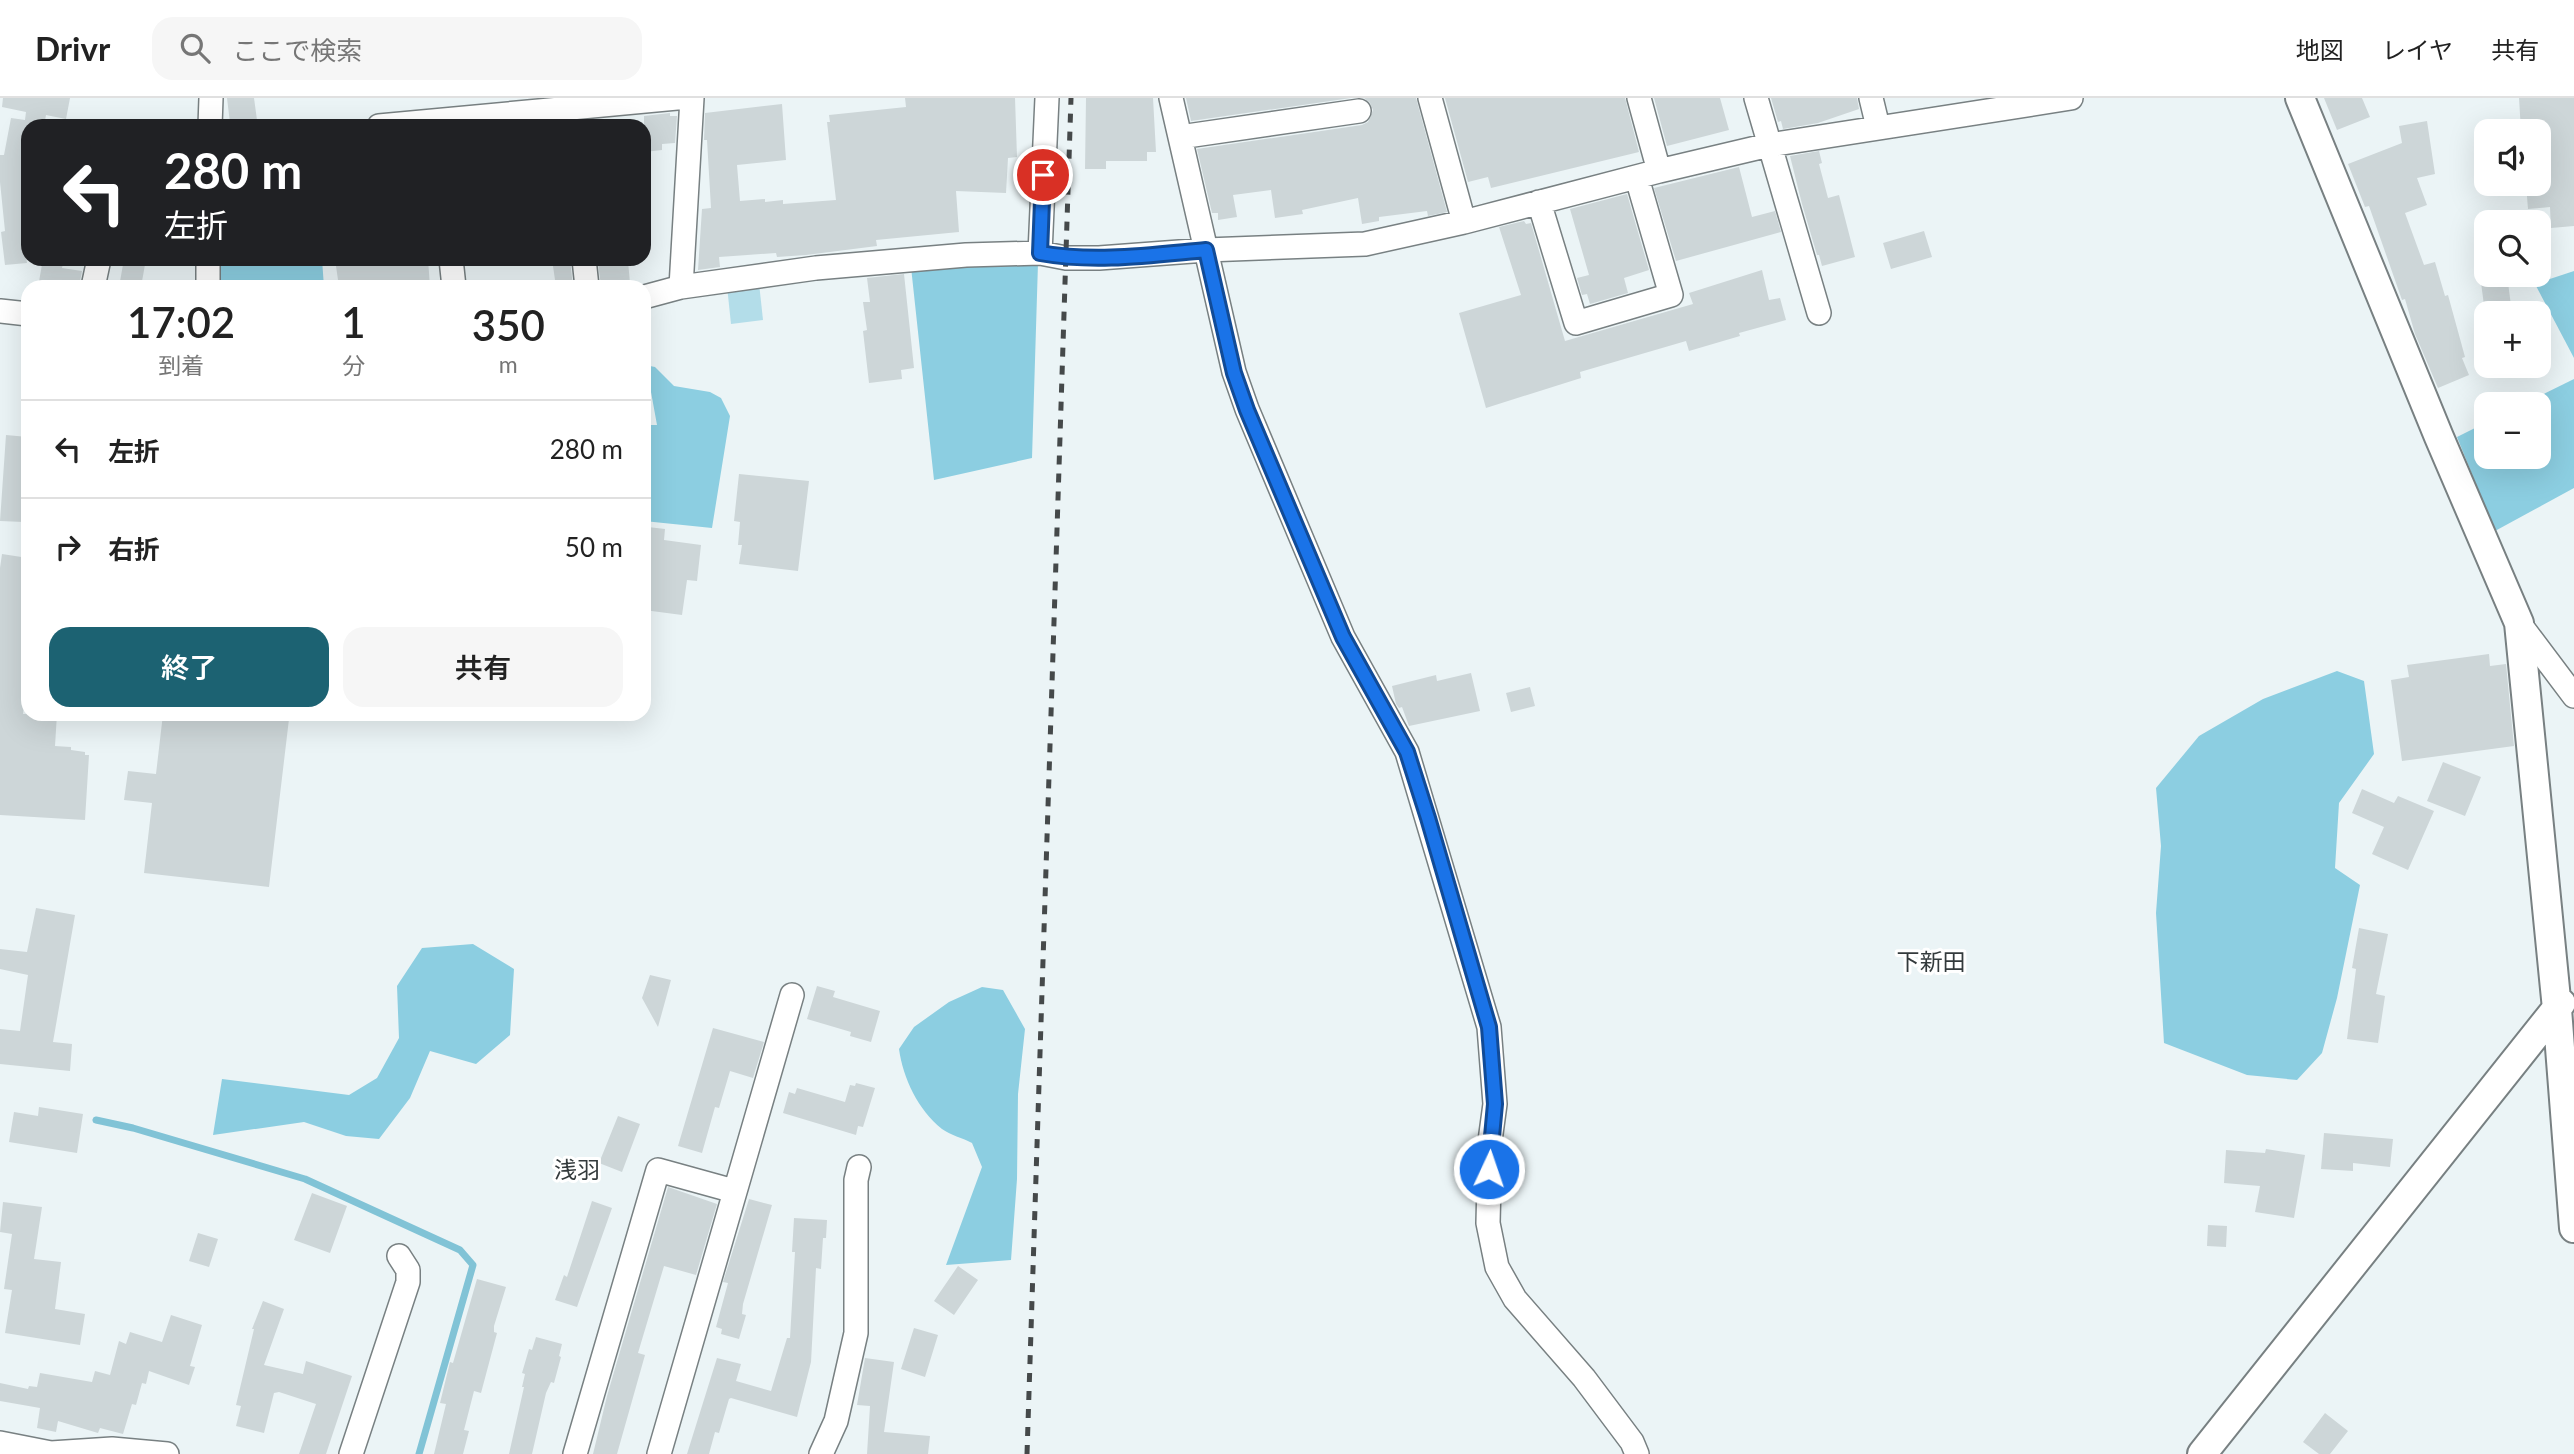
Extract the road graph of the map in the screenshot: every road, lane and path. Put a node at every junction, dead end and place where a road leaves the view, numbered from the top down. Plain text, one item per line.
1 (211, 98) edge
2 (677, 98) edge
3 (692, 98) edge
4 (1047, 98) edge
5 (1171, 98) edge
6 (1430, 98) edge
7 (1639, 98) edge
8 (1756, 98) edge
9 (1871, 98) edge
10 (2071, 98) edge
11 (2300, 98) edge
12 (607, 101) edge
13 (1970, 105) edge
14 (1359, 111) dead end
15 (210, 119) edge
16 (443, 119) edge
17 (1878, 127) junction
18 (1180, 137) junction
19 (1769, 145) junction
20 (1659, 171) junction
21 (1637, 177) junction
22 (1539, 202) junction
23 (1464, 222) junction
24 (1206, 250) junction
25 (1040, 253) junction
26 (681, 287) junction
27 (651, 295) edge
28 (0, 311) edge
29 (21, 313) edge
30 (1819, 313) dead end
31 (2519, 623) junction
32 (2574, 696) edge
33 (2574, 987) edge
34 (792, 995) dead end
35 (2557, 1009) junction
36 (859, 1167) dead end
37 (734, 1191) junction
38 (2574, 1228) edge
39 (399, 1256) dead end
40 (0, 1443) edge
41 (51, 1453) edge
42 (167, 1454) edge
43 (351, 1454) edge
44 (575, 1454) edge
45 (659, 1454) edge
46 (821, 1454) edge
47 (1637, 1454) edge
48 (2202, 1454) edge

1 - 15 street
2 - 12 street
3 - 26 street
4 - 25 street
5 - 18 street
6 - 23 street
7 - 20 street
8 - 19 street
9 - 17 street
10 - 13 street
11 - 31 street
12 - 16 street
13 - 17 street
14 - 18 street
17 - 19 street
18 - 24 street
19 - 20 street
19 - 30 street
20 - 21 street
21 - 22 street
21 - 22 street
22 - 23 street
23 - 24 street
24 - 25 street
24 - 47 street
25 - 26 street
26 - 27 street
28 - 29 street
31 - 32 street
31 - 35 street
33 - 35 street
34 - 37 street
35 - 38 street
35 - 48 street
36 - 46 street
37 - 44 street
37 - 45 street
39 - 43 street
40 - 41 street
41 - 42 street

